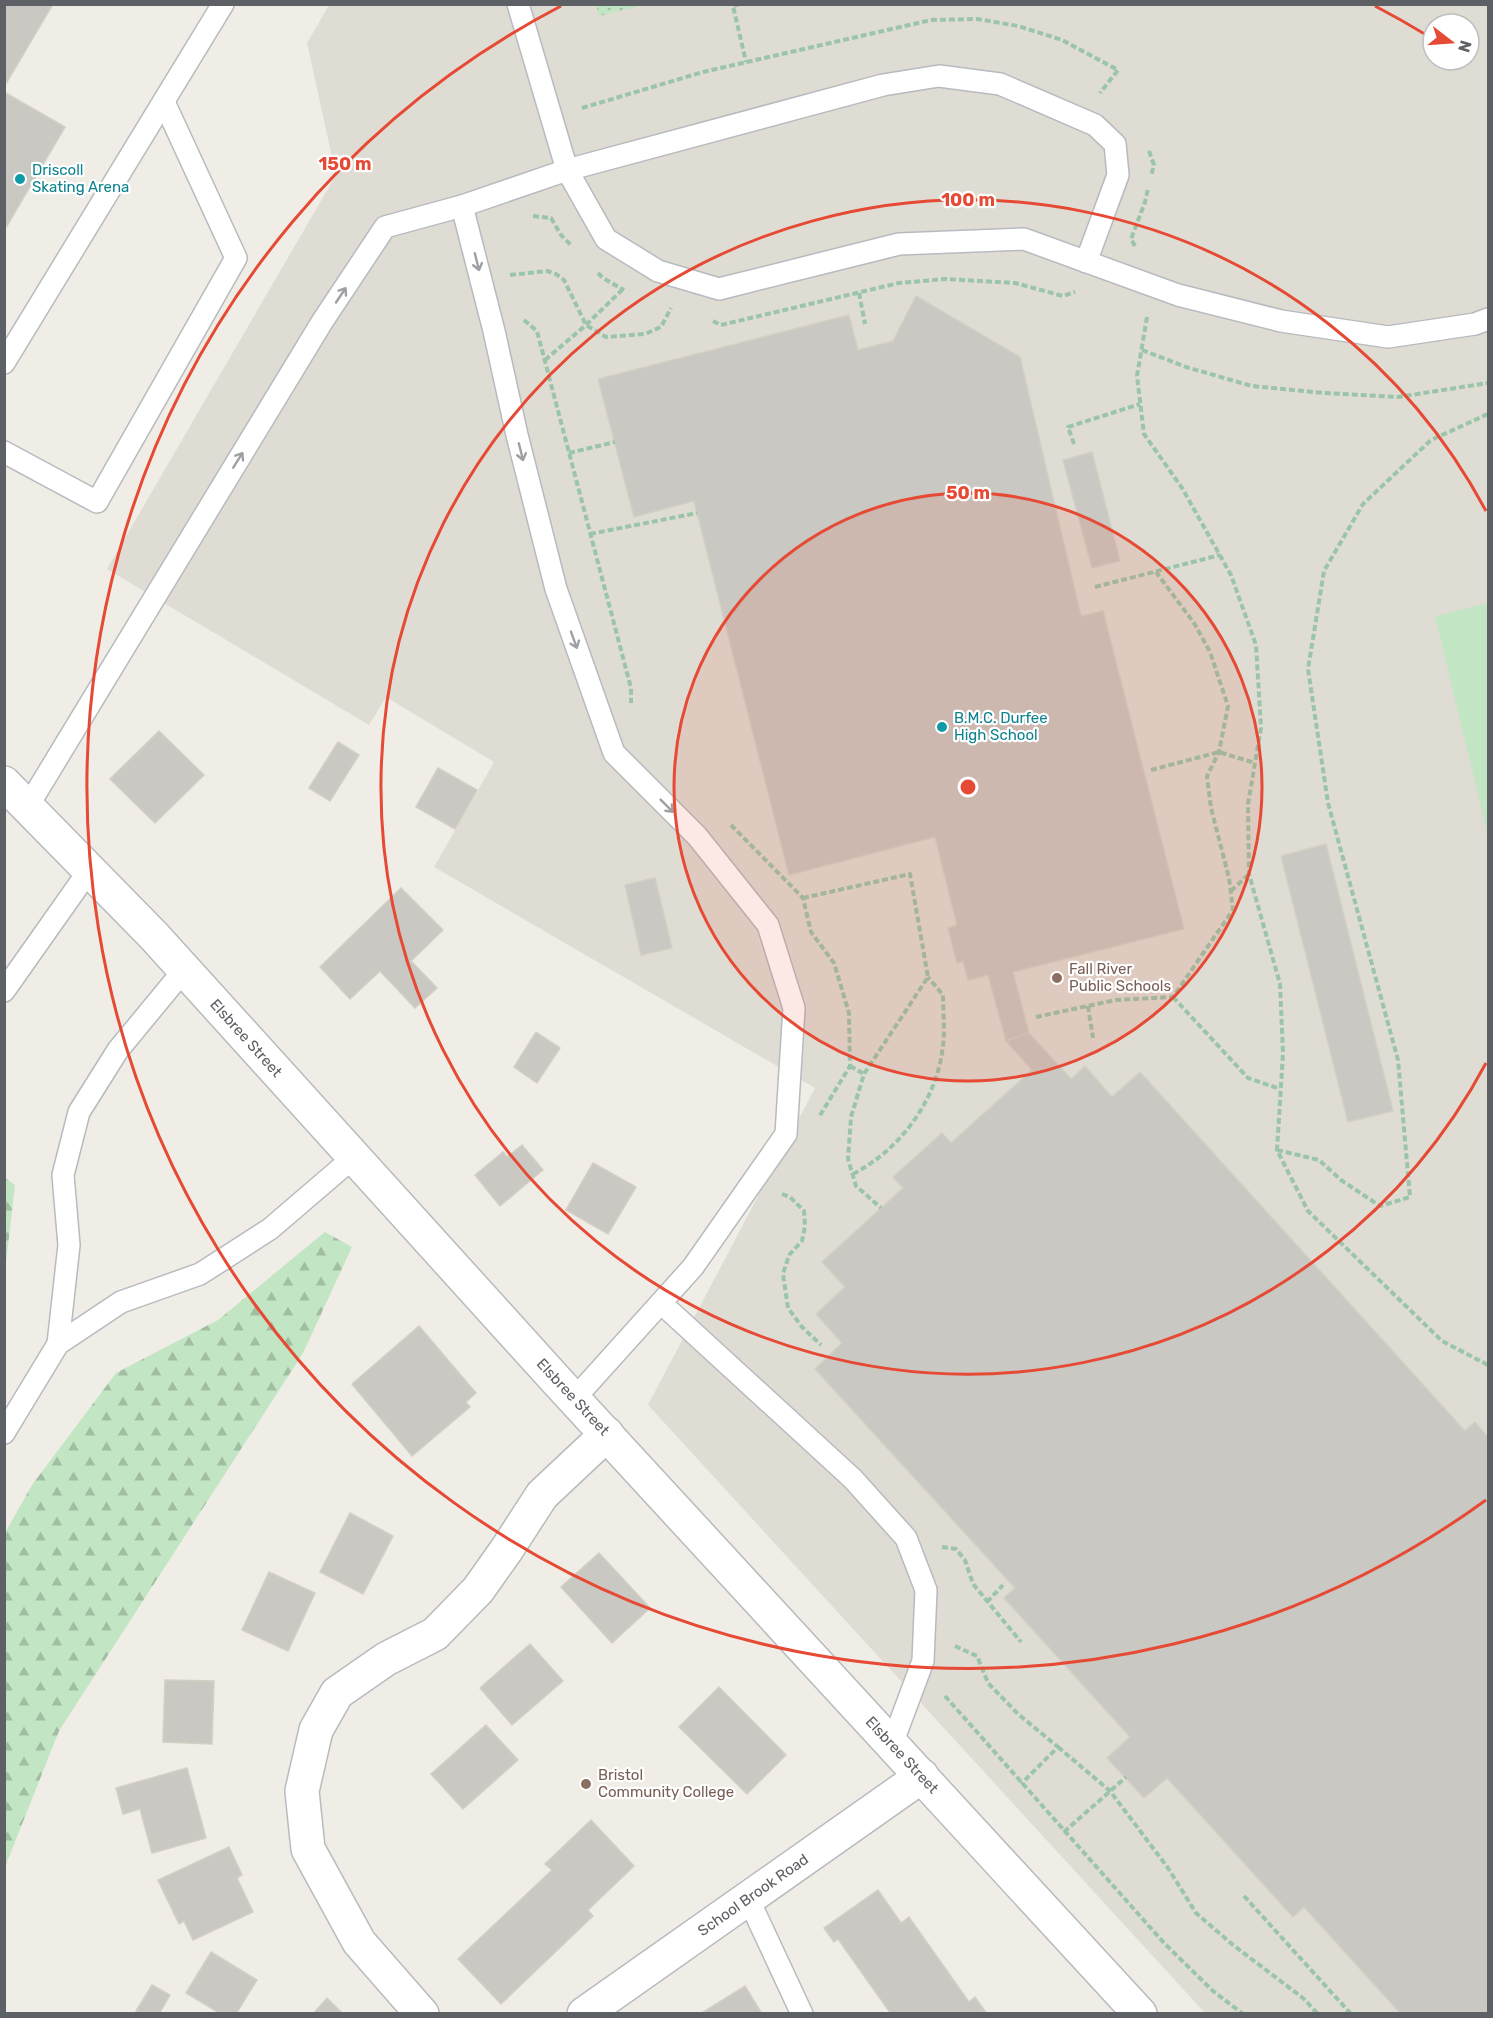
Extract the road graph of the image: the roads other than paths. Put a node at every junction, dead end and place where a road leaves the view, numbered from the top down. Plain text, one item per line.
1 (223, 4) edge
2 (518, 4) edge
3 (164, 102) junction
4 (567, 170) junction
5 (462, 206) junction
6 (1086, 262) junction
7 (1488, 319) edge
8 (4, 363) edge
9 (4, 452) edge
10 (4, 783) edge
11 (28, 806) junction
12 (90, 869) junction
13 (184, 970) junction
14 (4, 991) edge
15 (354, 1157) junction
16 (661, 1303) junction
17 (58, 1344) junction
18 (574, 1398) junction
19 (4, 1433) edge
20 (607, 1434) junction
21 (892, 1744) junction
22 (922, 1776) junction
23 (748, 1898) junction
24 (422, 2013) edge
25 (584, 2013) edge
26 (802, 2013) edge
27 (1140, 2013) edge

1 - 3 lane
2 - 4 lane
3 - 8 lane
3 - 9 lane
4 - 5 lane
4 - 6 lane
4 - 6 lane
11 -> 5 lane
5 -> 16 lane
6 - 7 lane
10 - 11 street, Elsbree Street
11 - 12 street, Elsbree Street
12 - 13 street, Elsbree Street
12 - 14 lane
13 - 15 street, Elsbree Street
13 - 17 lane
15 - 17 lane
15 - 18 street, Elsbree Street
16 - 18 lane
16 - 21 lane
17 - 19 lane
18 - 20 street, Elsbree Street
20 - 21 street, Elsbree Street
20 - 24 street
21 - 22 street, Elsbree Street
22 - 23 street, School Brook Road
22 - 27 street, Elsbree Street
23 - 25 street, School Brook Road
23 - 26 lane

